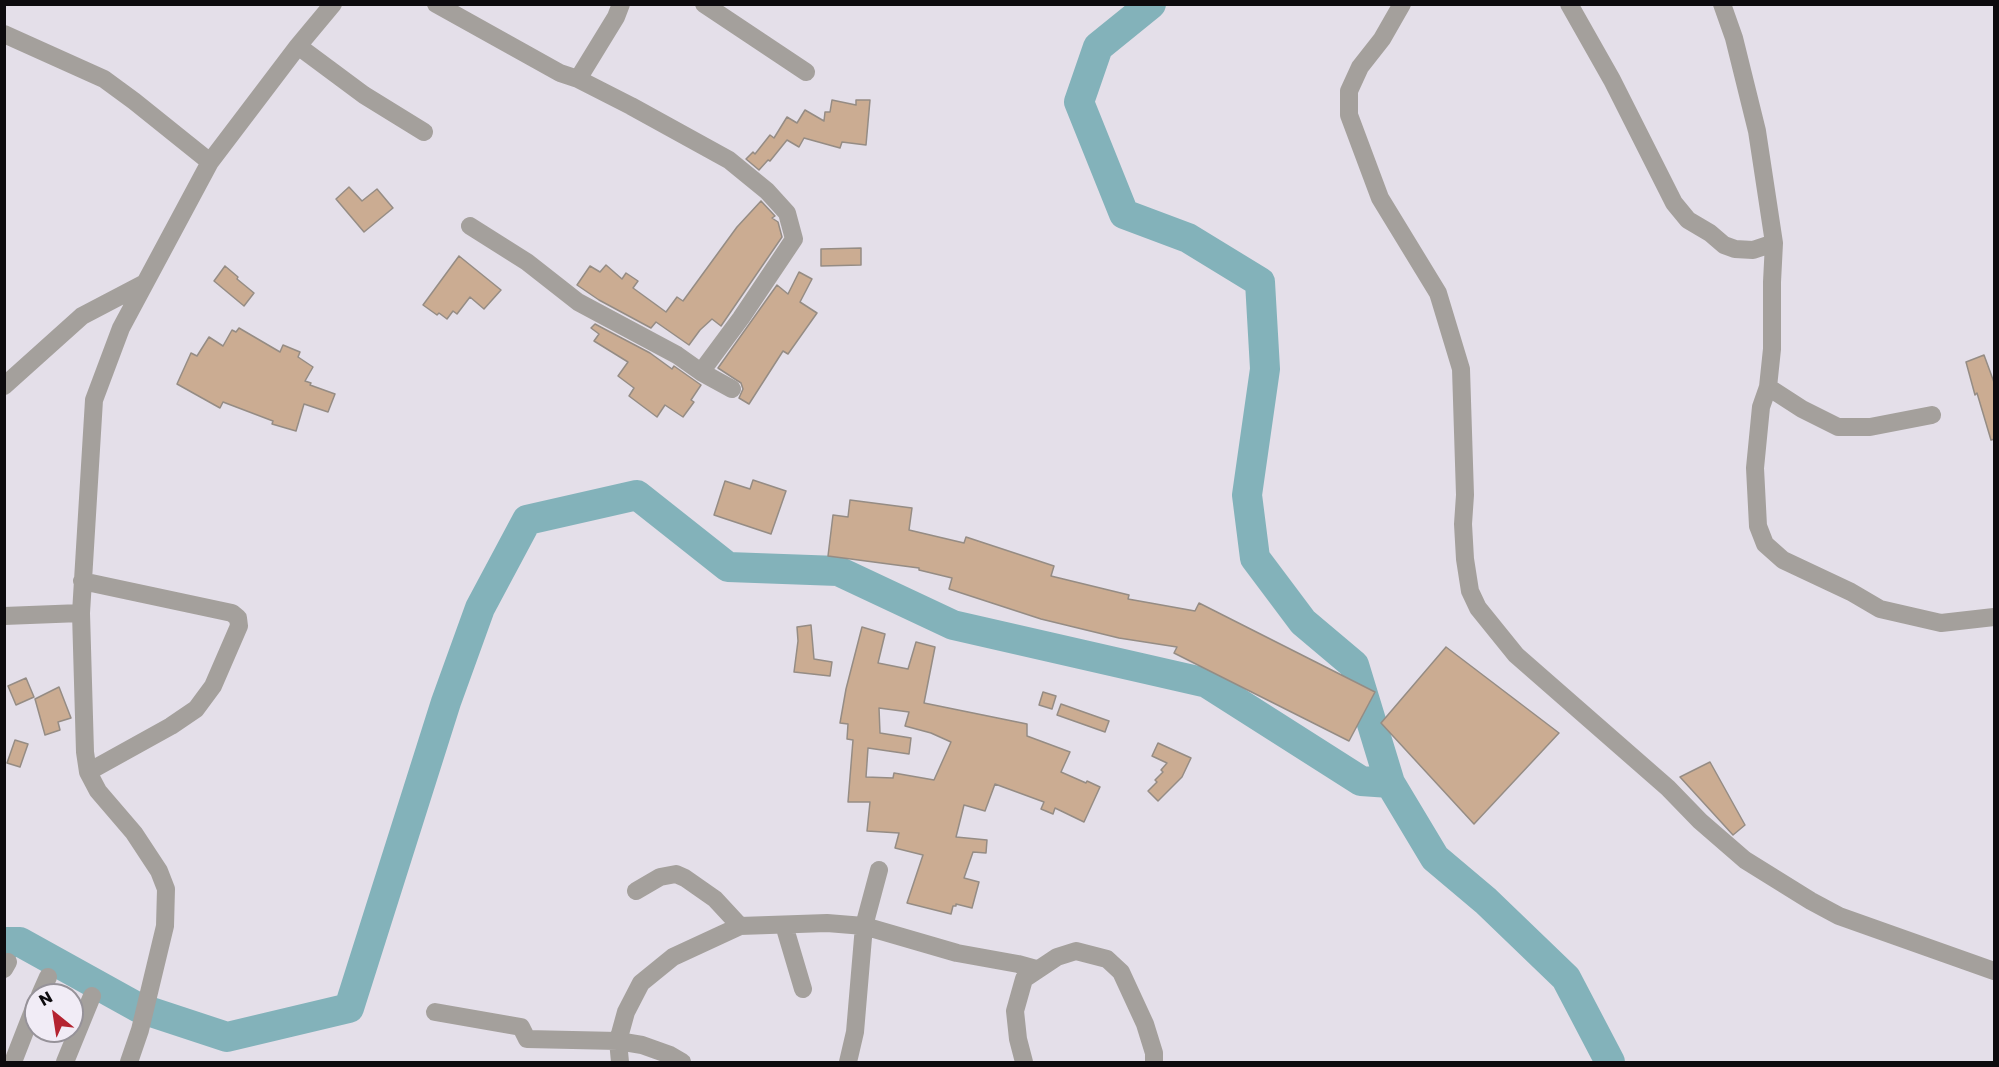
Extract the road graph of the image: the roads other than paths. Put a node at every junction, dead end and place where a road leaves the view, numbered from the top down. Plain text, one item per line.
1 (333, 4) edge
2 (435, 4) edge
3 (621, 4) edge
4 (704, 4) edge
5 (1402, 4) edge
6 (1722, 4) edge
7 (1576, 8) edge
8 (4, 34) edge
9 (298, 46) junction
10 (806, 72) dead end
11 (578, 79) junction
12 (424, 132) dead end
13 (210, 162) junction
14 (470, 226) dead end
15 (1774, 243) junction
16 (145, 283) junction
17 (701, 372) junction
18 (4, 386) edge
19 (1768, 387) junction
20 (732, 389) dead end
21 (1932, 416) dead end
22 (82, 581) junction
23 (81, 613) junction
24 (4, 616) edge
25 (1995, 617) edge
26 (88, 772) junction
27 (879, 870) dead end
28 (636, 891) dead end
29 (784, 925) junction
30 (740, 926) junction
31 (864, 926) junction
32 (1036, 969) junction
33 (1995, 971) edge
34 (48, 977) dead end
35 (45, 983) edge
36 (804, 989) dead end
37 (92, 996) dead end
38 (435, 1012) dead end
39 (24, 1034) edge
40 (618, 1041) junction
41 (13, 1062) edge
42 (65, 1062) edge
43 (129, 1062) edge
44 (620, 1062) edge
45 (682, 1062) edge
46 (848, 1062) edge
47 (1024, 1062) edge
48 (1154, 1062) edge

1 - 9 street
2 - 11 street
3 - 11 street
4 - 10 street
5 - 33 street
6 - 15 street
7 - 15 street
8 - 13 street
9 - 12 street
9 - 13 street
11 - 17 street
13 - 16 street
14 - 17 street
15 - 19 street
16 - 18 street
16 - 22 street
17 - 20 street
19 - 21 street
19 - 25 street
22 - 23 street
22 - 26 street
23 - 24 street
23 - 26 street
26 - 43 street
27 - 31 street
28 - 30 street
29 - 30 street
29 - 31 street
29 - 36 street
30 - 40 street
31 - 32 street
31 - 46 street
32 - 47 street
32 - 48 street
34 - 35 street
37 - 42 street
38 - 40 street
39 - 41 street
40 - 44 street
40 - 45 street

